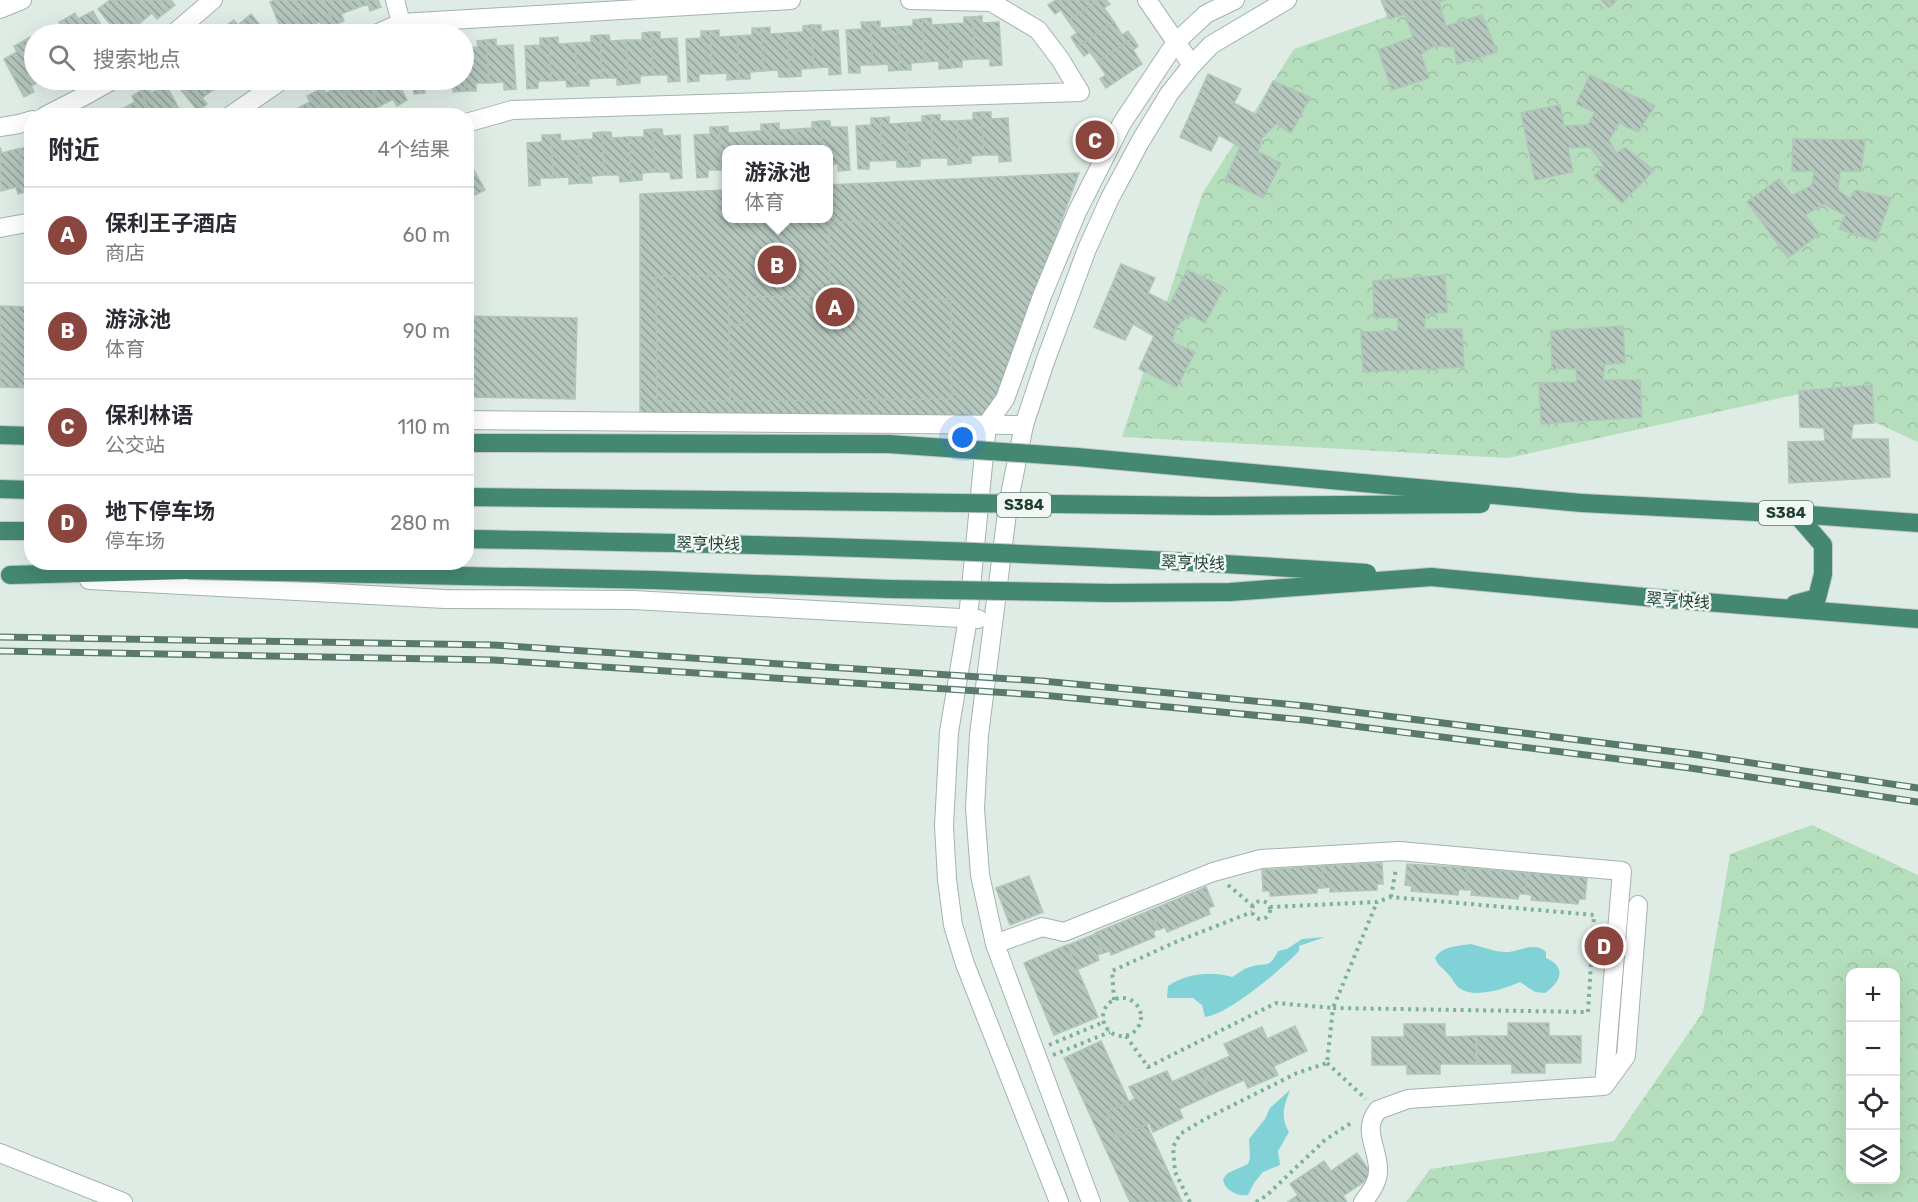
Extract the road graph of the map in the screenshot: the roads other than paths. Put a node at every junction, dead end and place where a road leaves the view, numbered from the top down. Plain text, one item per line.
1 (22, 0) edge
2 (213, 0) edge
3 (395, 0) edge
4 (791, 0) edge
5 (910, 0) edge
6 (1147, 0) edge
7 (1235, 0) edge
8 (1287, 0) edge
9 (0, 9) edge
10 (401, 23) joint
11 (185, 24) edge
12 (1176, 42) junction
13 (1192, 64) junction
14 (95, 90) edge
15 (268, 90) edge
16 (61, 108) edge
17 (242, 108) edge
18 (474, 121) edge
19 (24, 122) edge
20 (0, 127) edge
21 (24, 224) edge
22 (0, 228) edge
23 (474, 420) edge
24 (987, 424) junction
25 (1024, 425) junction
26 (24, 430) edge
27 (0, 432) edge
28 (24, 435) edge
29 (474, 443) edge
30 (0, 489) edge
31 (24, 490) edge
32 (474, 497) edge
33 (1582, 503) junction
34 (1796, 514) junction
35 (1918, 524) edge
36 (0, 531) edge
37 (24, 531) edge
38 (474, 539) edge
39 (5, 574) edge
40 (1431, 577) junction
41 (1785, 607) junction
42 (968, 618) junction
43 (1918, 619) edge
44 (993, 620) junction
45 (1638, 905) dead end
46 (995, 944) junction
47 (1604, 1086) junction
48 (0, 1154) edge
49 (123, 1202) edge
50 (1059, 1202) edge
51 (1091, 1202) edge
52 (1363, 1202) edge

1 - 9 street
2 - 11 street
3 - 10 street
4 - 10 street
5 - 18 street
6 - 12 street
7 - 12 street
8 - 13 street
12 - 13 street
12 - 24 street
13 - 25 street
14 - 16 street
15 - 17 street
19 - 20 street
21 - 22 street
23 - 24 street
24 - 25 street
24 - 42 street
25 - 44 street
26 - 27 street
27 - 28 highway
29 - 33 highway, bridge
30 - 31 highway
32 - 33 highway, S384, bridge
33 - 34 highway, S384
34 - 35 highway, S384
34 - 41 highway
36 - 37 highway
38 - 40 highway, 翠亨快线, bridge
39 - 40 highway, bridge
39 - 42 street
40 - 41 highway, 翠亨快线
41 - 43 highway, 翠亨快线
42 - 44 street
42 - 50 street
44 - 46 street
45 - 47 street
46 - 47 street
46 - 51 street
47 - 52 street
48 - 49 street

